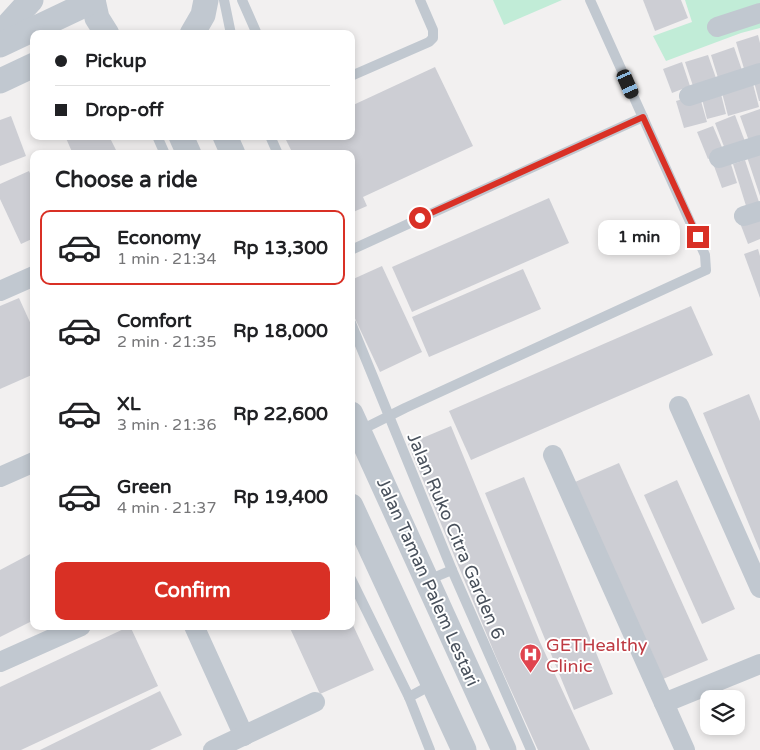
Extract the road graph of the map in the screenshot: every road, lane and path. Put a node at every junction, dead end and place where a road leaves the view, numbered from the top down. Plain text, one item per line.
1 (31, 0) edge
2 (206, 0) edge
3 (224, 0) edge
4 (242, 0) edge
5 (420, 0) edge
6 (590, 0) edge
7 (93, 1) edge
8 (760, 13) edge
9 (717, 27) dead end
10 (32, 30) edge
11 (104, 30) edge
12 (194, 30) edge
13 (230, 30) edge
14 (255, 30) edge
15 (30, 31) edge
16 (0, 34) edge
17 (0, 45) edge
18 (30, 67) edge
19 (760, 73) edge
20 (355, 74) edge
21 (0, 81) edge
22 (689, 96) dead end
23 (643, 117) junction
24 (760, 145) edge
25 (719, 158) dead end
26 (355, 248) edge
27 (30, 278) edge
28 (0, 291) edge
29 (355, 333) edge
30 (679, 406) dead end
31 (389, 416) junction
32 (355, 423) edge
33 (553, 455) dead end
34 (30, 464) edge
35 (0, 477) edge
36 (355, 515) edge
37 (452, 570) junction
38 (427, 581) junction
39 (355, 587) edge
40 (760, 588) edge
41 (72, 630) edge
42 (196, 630) edge
43 (0, 662) edge
44 (760, 664) edge
45 (433, 683) junction
46 (409, 696) junction
47 (315, 702) dead end
48 (664, 703) junction
49 (244, 736) junction
50 (213, 750) edge
51 (430, 750) edge
52 (464, 750) edge
53 (504, 750) edge
54 (531, 750) edge
55 (685, 750) edge

1 - 16 street
2 - 12 street
3 - 13 lane
4 - 14 lane
5 - 20 lane
6 - 23 lane
7 - 10 street
7 - 11 street
8 - 9 street
15 - 17 street
18 - 21 street
19 - 22 street
23 - 26 lane
23 - 31 lane
24 - 25 street
27 - 28 street
29 - 31 lane, Jalan Ruko Citra Garden 6
30 - 40 street
31 - 32 lane
31 - 37 lane, Jalan Ruko Citra Garden 6
32 - 38 street, Jalan Taman Palem Lestari
33 - 48 street
34 - 35 street
36 - 45 street, Jalan Taman Palem Lestari
37 - 38 lane
37 - 54 lane, Jalan Ruko Citra Garden 6
38 - 53 street, Jalan Taman Palem Lestari
39 - 46 lane
41 - 43 street
42 - 49 street
44 - 48 street
45 - 46 lane
45 - 52 street, Jalan Taman Palem Lestari
46 - 51 lane
47 - 49 street
48 - 55 street
49 - 50 street

